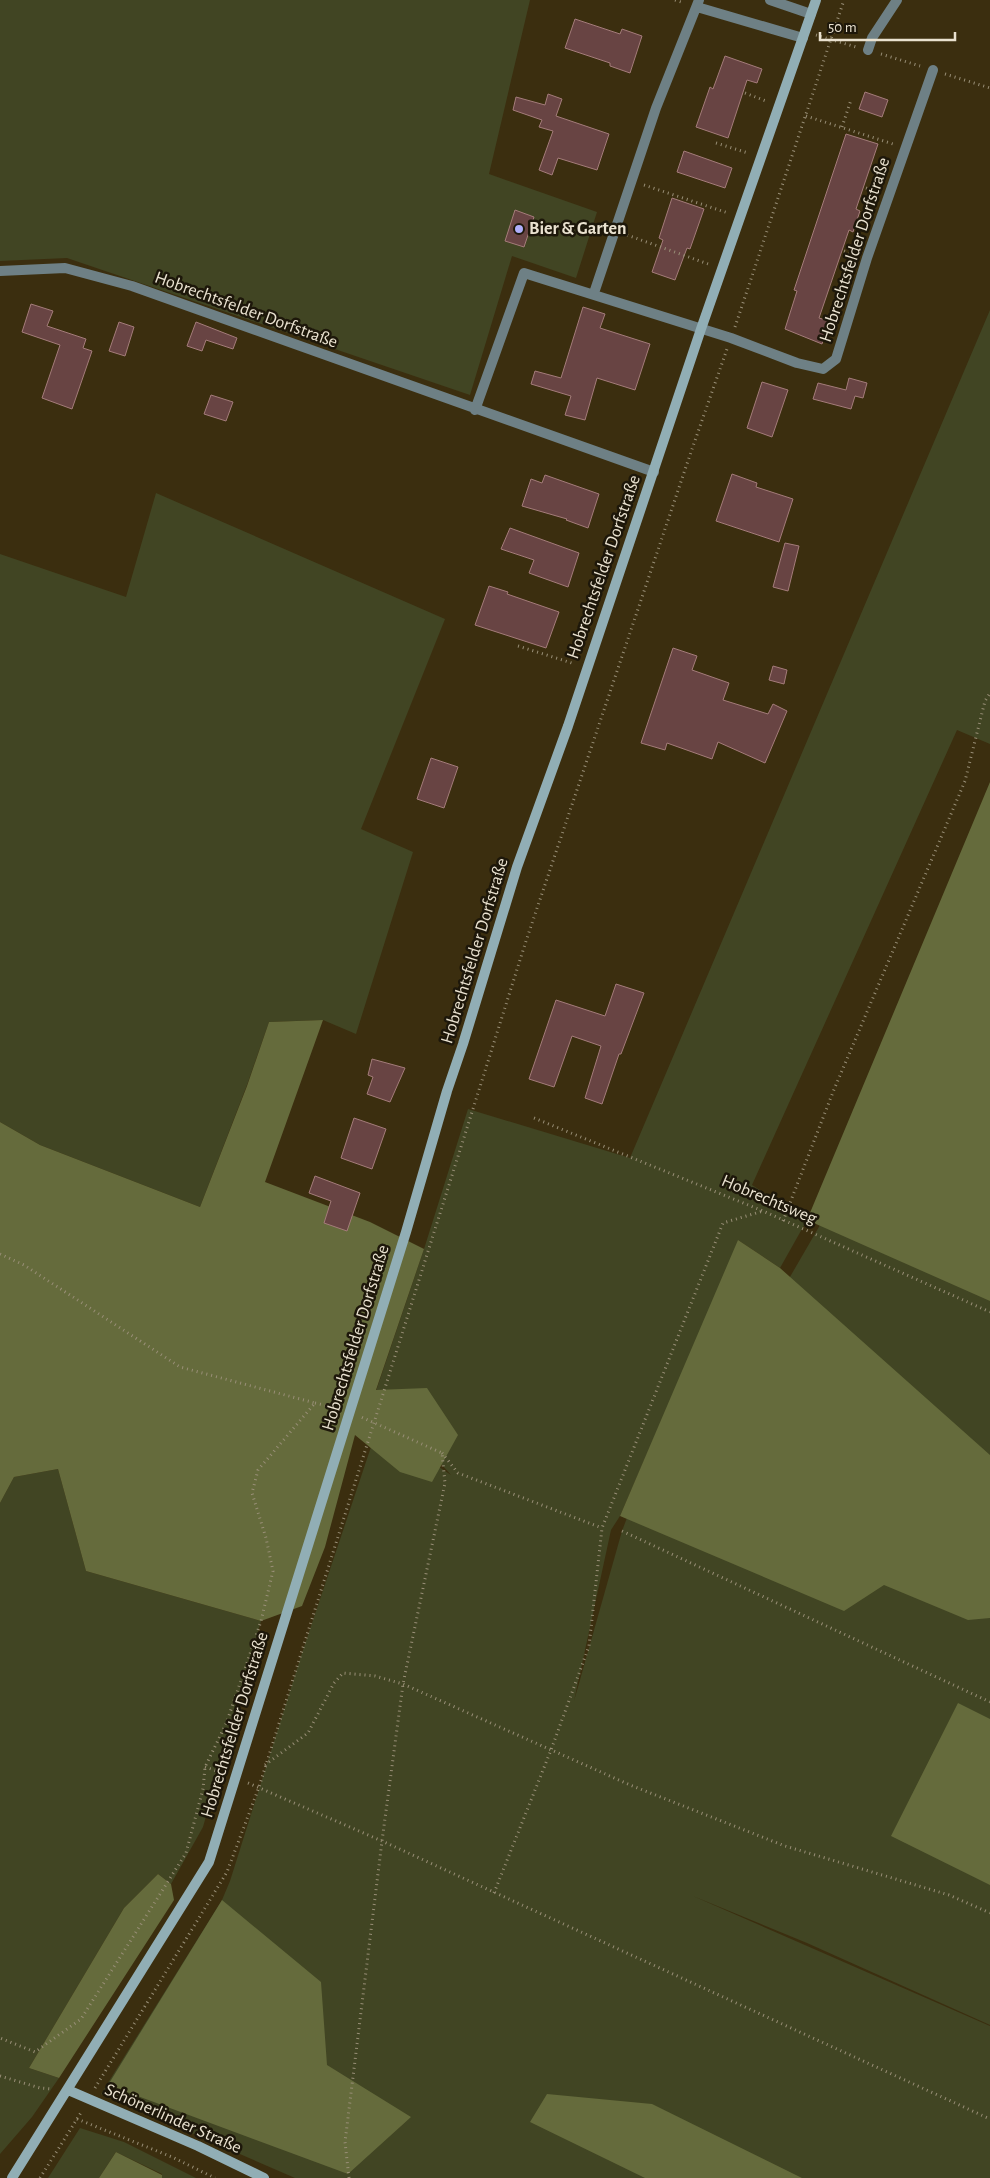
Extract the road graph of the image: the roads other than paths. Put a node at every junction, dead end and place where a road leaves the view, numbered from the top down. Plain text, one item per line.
1 (770, 0) edge
2 (816, 0) edge
3 (897, 0) edge
4 (698, 4) edge
5 (811, 14) junction
6 (803, 38) junction
7 (868, 50) road end
8 (933, 70) road end
9 (0, 271) edge
10 (594, 293) junction
11 (701, 329) junction
12 (475, 410) junction
13 (654, 472) junction
14 (68, 2090) junction
15 (12, 2178) edge
16 (264, 2178) edge

1 - 5 street
2 - 5 street, Hobrechtsfelder Dorfstraße
3 - 7 street
4 - 6 street
4 - 10 street
5 - 6 street, Hobrechtsfelder Dorfstraße
6 - 11 street, Hobrechtsfelder Dorfstraße
8 - 11 street, Hobrechtsfelder Dorfstraße
9 - 12 street, Hobrechtsfelder Dorfstraße
10 - 11 street, Hobrechtsfelder Dorfstraße
10 - 12 street, Hobrechtsfelder Dorfstraße
11 - 13 street, Hobrechtsfelder Dorfstraße
12 - 13 street, Hobrechtsfelder Dorfstraße
13 - 14 street, Hobrechtsfelder Dorfstraße
14 - 15 street, Hobrechtsfelder Dorfstraße
14 - 16 street, Schönerlinder Straße

